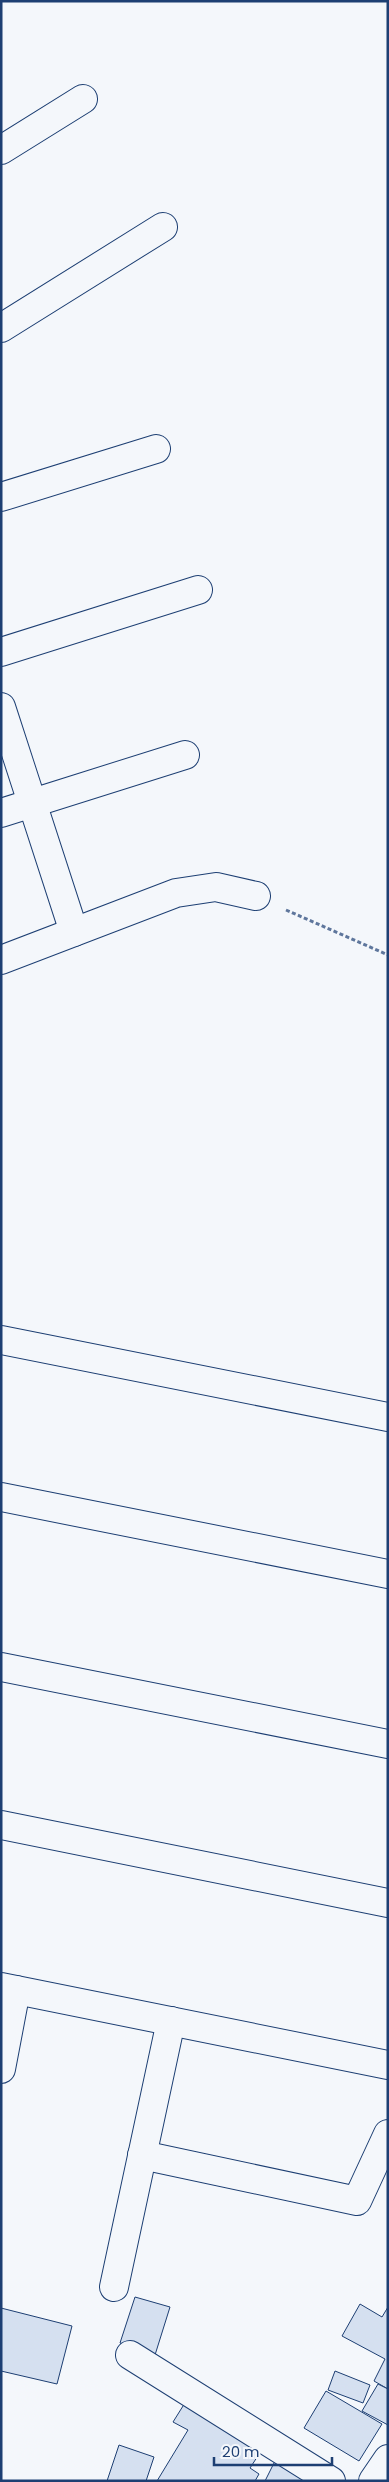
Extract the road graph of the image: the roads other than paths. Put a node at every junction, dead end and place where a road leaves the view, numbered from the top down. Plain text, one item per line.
1 (83, 99) dead end
2 (1, 150) edge
3 (163, 227) dead end
4 (3, 322) edge
5 (156, 448) dead end
6 (1, 497) edge
7 (198, 590) dead end
8 (1, 652) edge
9 (1, 707) edge
10 (185, 756) dead end
11 (33, 804) junction
12 (1, 814) edge
13 (256, 896) road end
14 (74, 932) junction
15 (1, 960) edge
16 (1, 1340) edge
17 (388, 1417) edge
18 (1, 1497) edge
19 (388, 1574) edge
20 (1, 1667) edge
21 (388, 1744) edge
22 (1, 1825) edge
23 (388, 1903) edge
24 (9, 1988) edge
25 (171, 2021) junction
26 (388, 2065) edge
27 (1, 2068) edge
28 (388, 2134) edge
29 (142, 2155) junction
30 (114, 2287) dead end
31 (130, 2355) dead end
32 (388, 2459) edge
33 (331, 2481) edge
34 (373, 2481) edge

1 - 2 street
3 - 4 street
5 - 6 street
7 - 8 street
9 - 11 street
10 - 11 street
11 - 12 street
11 - 14 street
13 - 14 street
14 - 15 street
16 - 17 street
18 - 19 street
20 - 21 street
22 - 23 street
24 - 25 street
24 - 27 street
25 - 26 street
25 - 29 street
28 - 29 street
29 - 30 street
31 - 33 street
32 - 34 street

